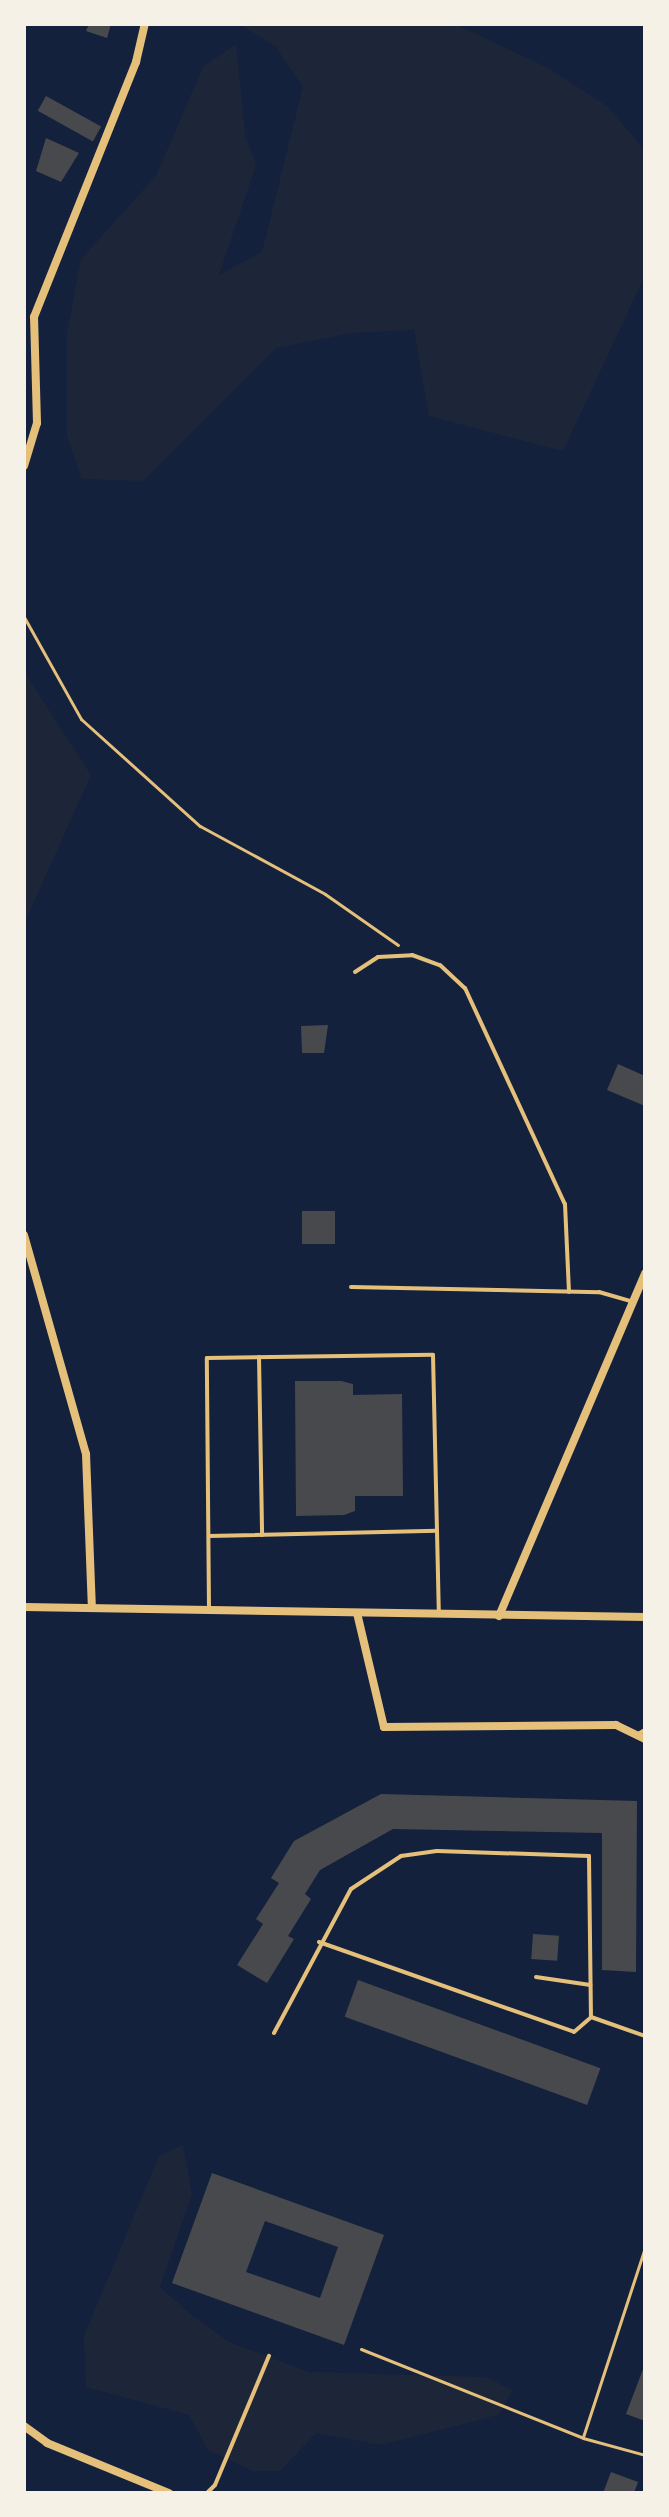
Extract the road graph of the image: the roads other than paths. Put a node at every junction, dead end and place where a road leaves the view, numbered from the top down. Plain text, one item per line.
1 (145, 24) edge
2 (24, 311) edge
3 (34, 317) junction
4 (24, 466) edge
5 (355, 972) dead end
6 (24, 1235) edge
7 (645, 1273) edge
8 (351, 1287) dead end
9 (569, 1292) junction
10 (632, 1301) junction
11 (259, 1357) junction
12 (437, 1531) junction
13 (262, 1535) junction
14 (209, 1536) junction
15 (24, 1607) edge
16 (92, 1607) junction
17 (209, 1610) junction
18 (357, 1613) junction
19 (439, 1615) junction
20 (499, 1616) junction
21 (645, 1617) edge
22 (643, 1734) edge
23 (319, 1942) junction
24 (536, 1977) dead end
25 (590, 1985) junction
26 (591, 2017) junction
27 (274, 2033) dead end
28 (645, 2036) edge
29 (269, 2356) dead end
30 (24, 2426) edge
31 (169, 2493) edge
32 (207, 2493) edge

1 - 3 street
2 - 3 street
3 - 4 street
5 - 9 lane
6 - 16 street
7 - 10 street
8 - 9 lane
9 - 10 lane
10 - 20 street
11 - 12 lane
11 - 13 lane
11 - 14 lane
12 - 13 lane
12 - 19 lane
13 - 14 lane
14 - 17 lane
15 - 16 street
16 - 17 street
17 - 18 street
18 - 19 street
18 - 22 street
19 - 20 street
20 - 21 street
23 - 25 lane
23 - 26 lane
23 - 27 lane
24 - 25 lane
25 - 26 lane
26 - 28 lane
29 - 32 lane
30 - 31 street

